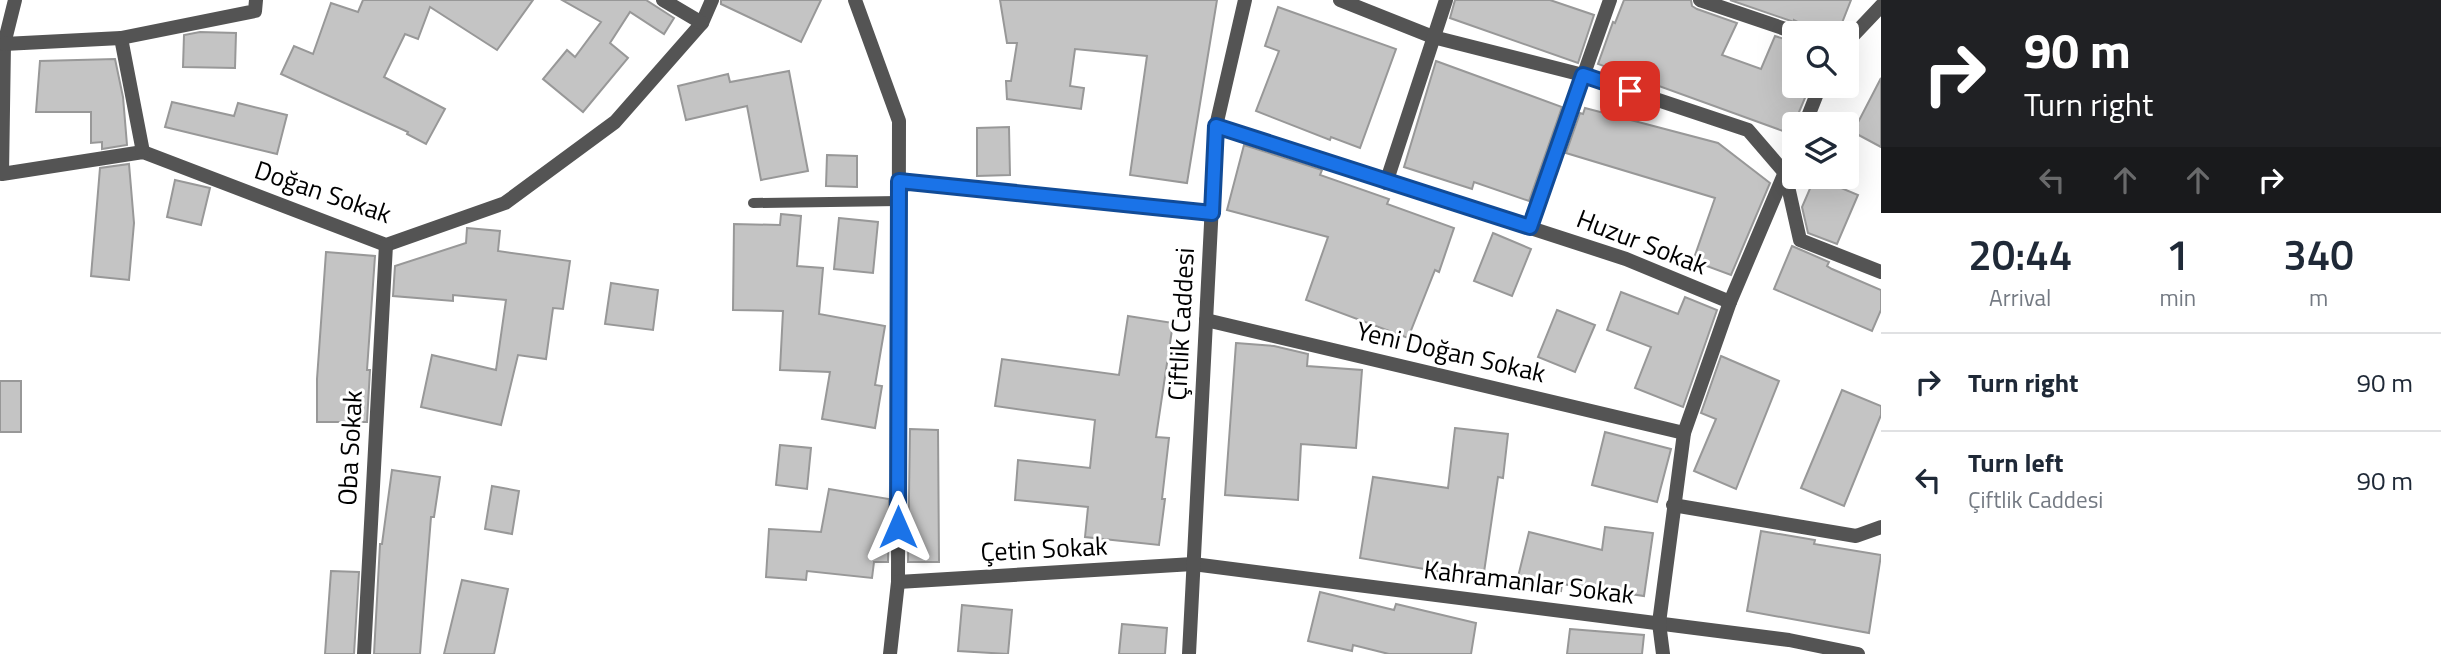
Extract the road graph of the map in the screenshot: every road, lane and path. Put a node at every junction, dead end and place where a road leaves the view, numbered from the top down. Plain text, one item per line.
1 (15, 0) edge
2 (663, 0) edge
3 (712, 0) edge
4 (855, 0) edge
5 (1245, 0) edge
6 (1340, 0) edge
7 (1446, 0) edge
8 (1610, 0) edge
9 (1700, 0) edge
10 (256, 6) edge
11 (1881, 6) edge
12 (702, 23) junction
13 (1782, 28) edge
14 (1859, 29) edge
15 (1433, 37) junction
16 (121, 38) junction
17 (4, 44) junction
18 (1583, 75) junction
19 (1216, 126) junction
20 (142, 152) junction
21 (1782, 170) edge
22 (1782, 180) edge
23 (899, 181) junction
24 (1386, 183) junction
25 (1789, 189) edge
26 (899, 201) junction
27 (753, 203) dead end
28 (1212, 213) junction
29 (1530, 227) junction
30 (386, 245) junction
31 (1881, 272) edge
32 (1730, 302) junction
33 (1206, 320) junction
34 (1684, 433) junction
35 (1674, 505) junction
36 (1881, 527) edge
37 (1194, 564) junction
38 (898, 582) junction
39 (1658, 624) junction
40 (364, 654) edge
41 (890, 654) edge
42 (1189, 654) edge
43 (1663, 654) edge
44 (1858, 654) edge

1 - 17 street
2 - 12 street
3 - 12 street, Doğan Sokak
4 - 23 street
5 - 19 street, Çiftlik Caddesi
6 - 15 street
7 - 15 street
8 - 18 street
9 - 13 street
10 - 16 street
11 - 14 street
12 - 30 street, Doğan Sokak
15 - 18 street
15 - 24 street
16 - 17 street
16 - 20 street
17 - 20 street, Doğan Sokak
18 - 21 street
18 - 29 street
19 - 24 street, Huzur Sokak
19 - 28 street, Çiftlik Caddesi
20 - 30 street, Doğan Sokak
22 - 32 street
23 - 26 street
23 - 28 street
24 - 29 street, Huzur Sokak
25 - 31 street
26 - 27 lane
26 - 38 street
28 - 33 street, Çiftlik Caddesi
29 - 32 street, Huzur Sokak
30 - 40 street, Oba Sokak
32 - 34 street
33 - 34 street, Yeni Doğan Sokak
33 - 37 street, Çiftlik Caddesi
34 - 35 street
35 - 36 street
35 - 39 street
37 - 38 street, Çetin Sokak
37 - 39 street, Kahramanlar Sokak
37 - 42 street, Çiftlik Caddesi
38 - 41 street
39 - 43 street
39 - 44 street, Kahramanlar Sokak

